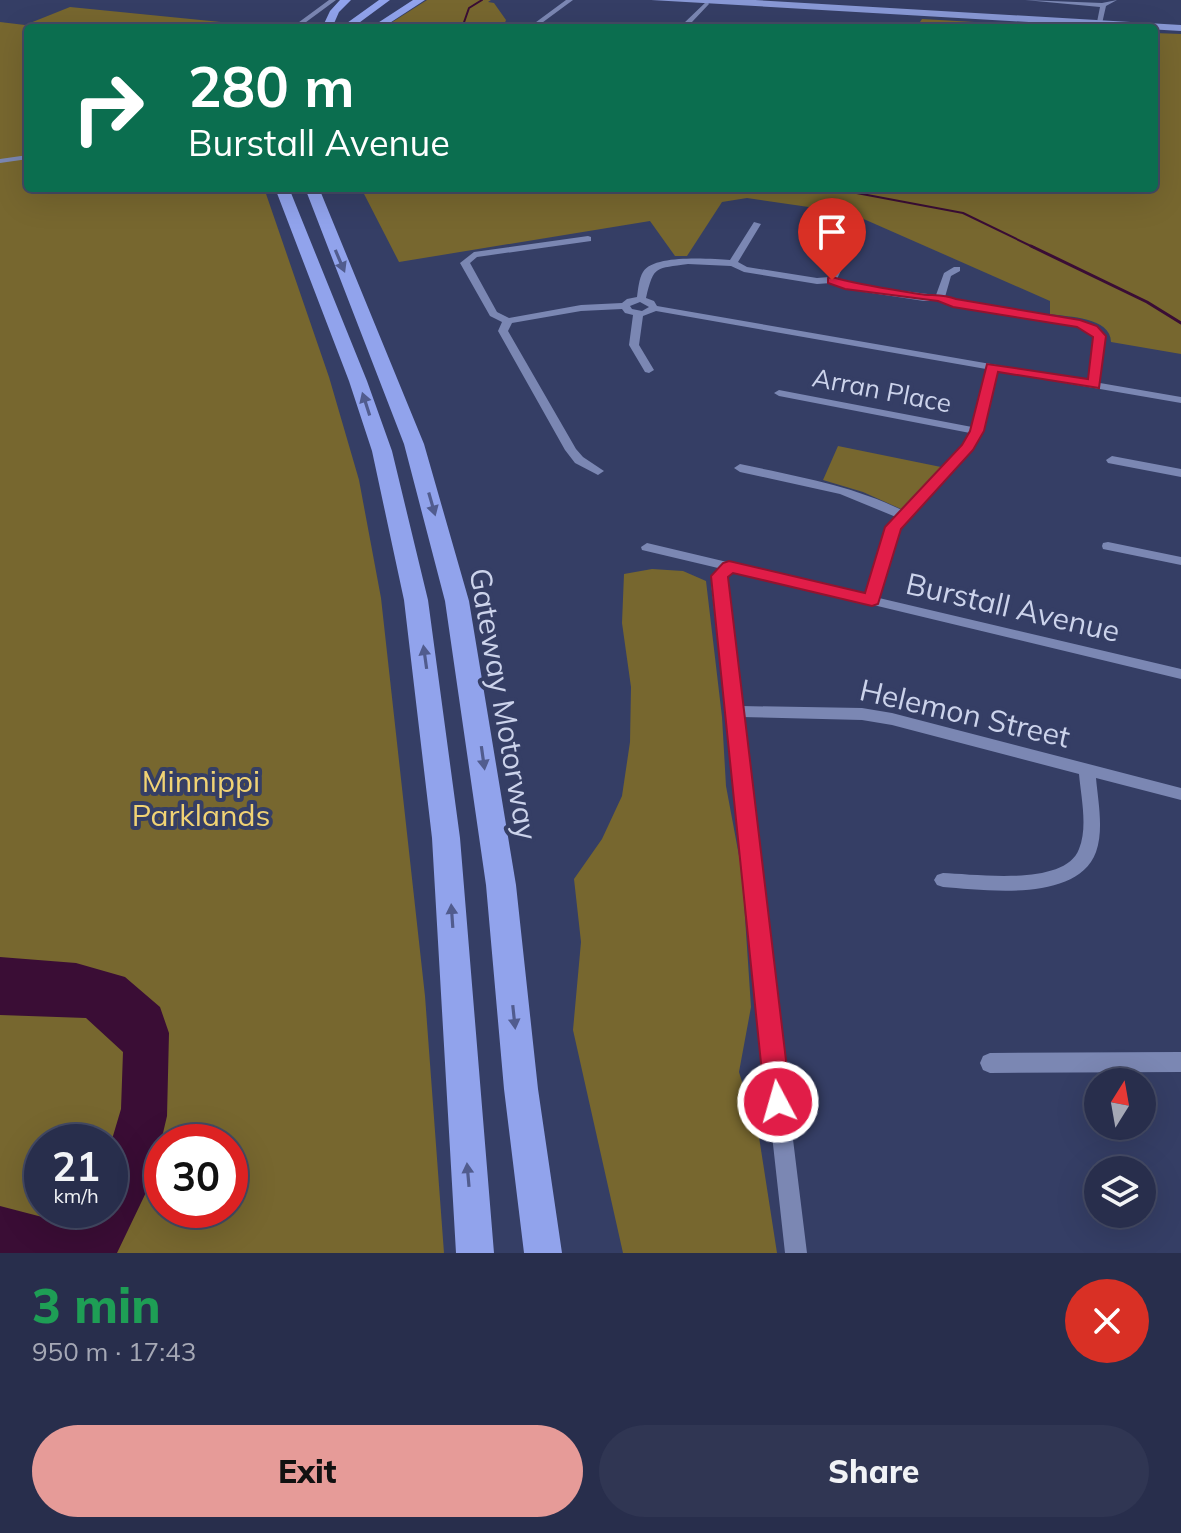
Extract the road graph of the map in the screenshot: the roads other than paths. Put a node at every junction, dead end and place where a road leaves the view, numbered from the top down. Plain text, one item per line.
1 (324, 0) edge
2 (333, 0) edge
3 (346, 0) edge
4 (385, 0) edge
5 (398, 0) edge
6 (420, 0) edge
7 (659, 0) edge
8 (1028, 0) edge
9 (1114, 0) edge
10 (569, 1) edge
11 (711, 1) edge
12 (1050, 1) edge
13 (859, 4) edge
14 (1103, 5) junction
15 (318, 9) junction
16 (868, 12) junction
17 (972, 18) junction
18 (299, 24) edge
19 (329, 24) edge
20 (351, 24) edge
21 (366, 24) edge
22 (381, 24) edge
23 (537, 24) edge
24 (686, 24) edge
25 (1082, 24) edge
26 (1100, 24) edge
27 (1158, 29) edge
28 (1158, 30) edge
29 (1181, 30) edge
30 (24, 158) edge
31 (0, 161) edge
32 (284, 192) edge
33 (314, 192) edge
34 (757, 224) dead end
35 (862, 229) dead end
36 (588, 239) dead end
37 (733, 263) junction
38 (957, 269) dead end
39 (832, 280) junction
40 (940, 298) junction
41 (641, 299) junction
42 (625, 306) junction
43 (654, 308) junction
44 (638, 314) junction
45 (508, 321) junction
46 (992, 367) junction
47 (649, 370) dead end
48 (1094, 385) junction
49 (779, 393) dead end
50 (1181, 400) edge
51 (977, 431) junction
52 (1112, 460) dead end
53 (740, 468) dead end
54 (598, 471) dead end
55 (1181, 473) edge
56 (904, 516) junction
57 (1108, 546) dead end
58 (647, 547) dead end
59 (1181, 561) edge
60 (729, 567) junction
61 (872, 600) junction
62 (1181, 674) edge
63 (733, 711) junction
64 (1087, 770) junction
65 (1181, 794) edge
66 (943, 880) dead end
67 (1181, 1062) edge
68 (990, 1063) dead end
69 (475, 1253) edge
70 (543, 1253) edge
71 (796, 1253) edge

1 - 15 street
2 - 15 street
3 - 19 highway
4 - 20 highway
5 - 21 highway
6 - 22 highway
7 - 11 main road
8 - 12 street
9 - 14 street
10 - 23 street
11 - 13 main road
11 - 16 main road
11 - 24 street
12 - 14 street
13 - 16 street
13 - 17 main road
14 - 26 street
15 - 18 street
16 - 17 main road
17 - 25 main road
27 - 29 main road
28 - 29 main road
30 - 31 street
69 -> 32 highway
33 -> 70 highway, Gateway Motorway
34 - 37 street
35 - 39 street
36 - 45 street
37 - 39 street
37 - 41 street
38 - 40 street
39 - 40 street
40 - 48 street
41 - 42 street
41 - 43 street
42 - 44 street
42 - 45 street
43 - 44 street
43 - 46 street
44 - 47 street
45 - 54 street
46 - 48 street
46 - 51 street
48 - 50 street
49 - 51 street, Arran Place
51 - 56 street
52 - 55 street
53 - 56 street
56 - 61 street
57 - 59 street
58 - 60 street, Burstall Avenue
60 - 61 street, Burstall Avenue
60 - 63 street
61 - 62 street, Burstall Avenue
63 - 64 street, Helemon Street
63 - 71 street
64 - 65 street, Helemon Street
64 - 66 street
67 - 68 street

